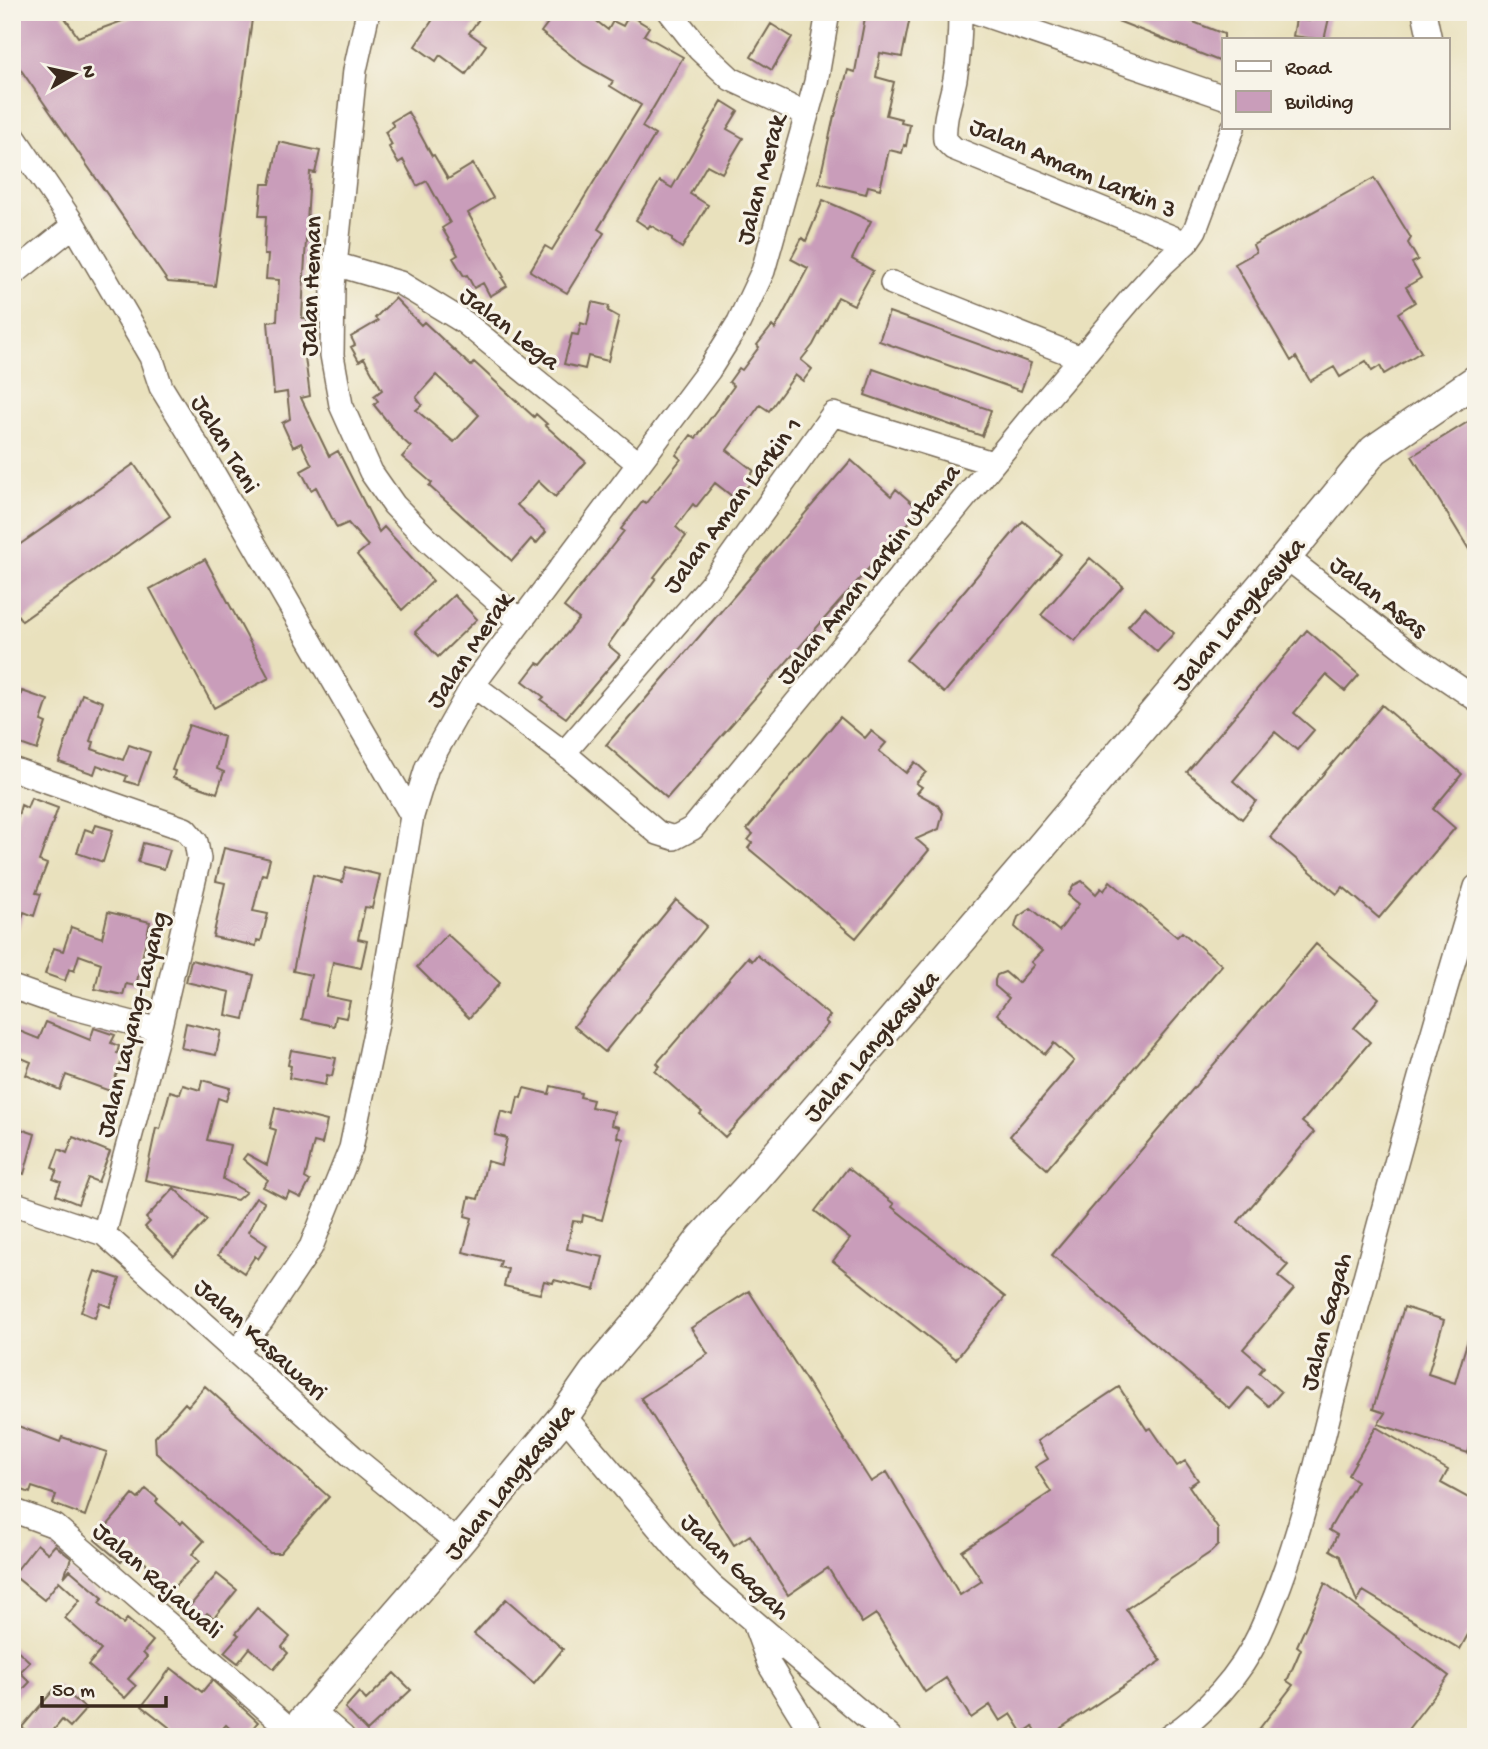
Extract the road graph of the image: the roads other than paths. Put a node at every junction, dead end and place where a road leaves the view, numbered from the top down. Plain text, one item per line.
1 (368, 12) edge
2 (670, 12) edge
3 (828, 12) edge
4 (960, 12) edge
5 (976, 12) edge
6 (1424, 12) edge
7 (1425, 38) edge
8 (1222, 96) edge
9 (806, 114) junction
10 (1232, 130) edge
11 (12, 134) edge
12 (74, 225) junction
13 (1186, 243) junction
14 (335, 264) junction
15 (12, 275) edge
16 (892, 283) dead end
17 (1081, 358) junction
18 (1476, 380) edge
19 (638, 463) junction
20 (992, 463) junction
21 (1286, 557) junction
22 (520, 621) junction
23 (473, 685) junction
24 (1476, 699) edge
25 (564, 753) junction
26 (12, 769) edge
27 (393, 783) junction
28 (422, 784) junction
29 (412, 816) junction
30 (1476, 887) edge
31 (12, 987) edge
32 (159, 1030) junction
33 (12, 1203) edge
34 (104, 1234) junction
35 (236, 1352) junction
36 (564, 1416) junction
37 (12, 1510) edge
38 (458, 1543) junction
39 (754, 1622) junction
40 (298, 1726) edge
41 (343, 1737) edge
42 (814, 1737) edge
43 (890, 1737) edge
44 (1169, 1737) edge

1 - 14 street, Jalan Heman
2 - 9 street
3 - 9 street, Jalan Merak
4 - 13 street, Jalan Amam Larkin 3
5 - 8 street
6 - 7 street
9 - 19 street, Jalan Merak
10 - 13 street, Jalan Aman Larkin Utama
11 - 12 street, Jalan Tani
12 - 15 street
12 - 27 street, Jalan Tani
13 - 17 street, Jalan Aman Larkin Utama
14 - 19 street, Jalan Lega
14 - 22 street, Jalan Heman
16 - 17 street
17 - 20 street, Jalan Aman Larkin Utama
18 - 21 main road, Jalan Langkasuka
19 - 22 street, Jalan Merak
20 - 25 street, Jalan Aman Larkin 1
20 - 25 street, Jalan Aman Larkin Utama
21 - 24 street, Jalan Asas
21 - 36 main road, Jalan Langkasuka
22 - 23 street, Jalan Merak
23 - 25 street, Jalan Aman Larkin Utama
23 - 28 street, Jalan Merak
26 - 32 street, Jalan Layang-Layang
27 - 28 street
27 - 29 street, Jalan Tani
28 - 29 street, Jalan Merak
29 - 35 street, Jalan Merak
30 - 44 street, Jalan Gagah
31 - 32 street
32 - 34 street, Jalan Layang-Layang
33 - 34 street, Jalan Kasawari
34 - 35 street, Jalan Kasawari
35 - 38 street, Jalan Kasawari
36 - 38 main road, Jalan Langkasuka
36 - 39 street, Jalan Gagah
37 - 40 street, Jalan Rajawali
38 - 40 main road, Jalan Langkasuka
39 - 42 street
39 - 43 street, Jalan Gagah
40 - 41 street, Jalan Rajawali

